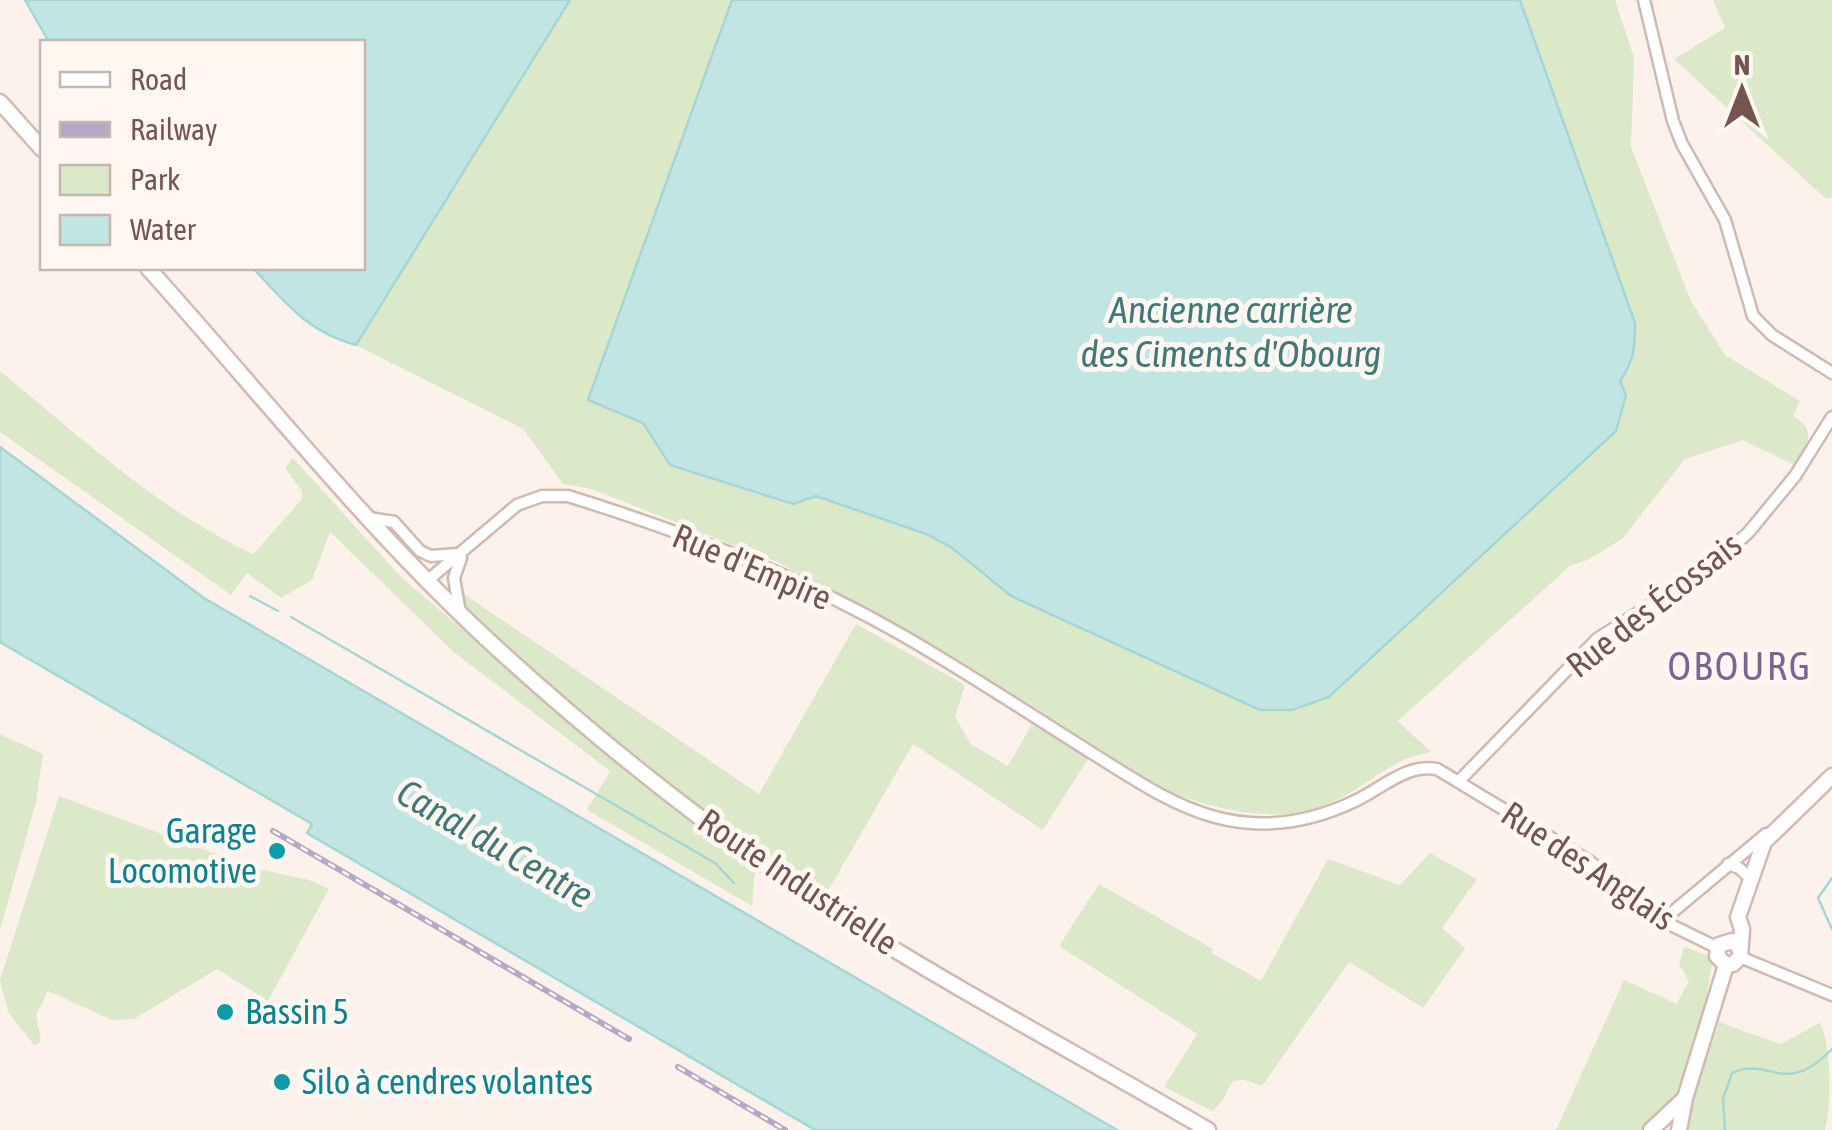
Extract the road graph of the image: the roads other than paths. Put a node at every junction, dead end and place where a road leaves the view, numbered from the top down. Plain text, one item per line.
1 (1644, 0) edge
2 (0, 102) edge
3 (40, 147) edge
4 (150, 270) edge
5 (1832, 373) edge
6 (1832, 417) edge
7 (366, 518) junction
8 (466, 550) junction
9 (426, 582) junction
10 (460, 614) junction
11 (1832, 776) edge
12 (1460, 780) junction
13 (1782, 820) junction
14 (1728, 864) junction
15 (1750, 878) junction
16 (1738, 916) junction
17 (1663, 920) junction
18 (1721, 945) junction
19 (1735, 957) junction
20 (1832, 995) edge
21 (1685, 1098) junction
22 (1208, 1130) edge
23 (1651, 1130) edge
24 (1668, 1130) edge
25 (1680, 1130) edge

1 - 5 street
2 - 3 main road
4 - 7 main road
6 - 12 street, Rue des Écossais
7 - 8 street
7 - 9 main road
8 - 9 street, Rue d'Empire
8 - 10 street
8 - 12 street, Rue d'Empire
9 - 10 main road, Route Industrielle
10 - 22 main road, Route Industrielle
11 - 13 main road
12 - 17 street, Rue des Anglais
13 - 14 street
13 - 15 main road
14 - 15 street
14 - 17 street
15 - 16 main road
16 - 18 main road
16 - 19 main road
17 - 18 street, Rue des Anglais
18 - 19 main road
19 - 20 street
19 - 21 main road
21 - 23 main road
21 - 24 main road
21 - 25 main road

